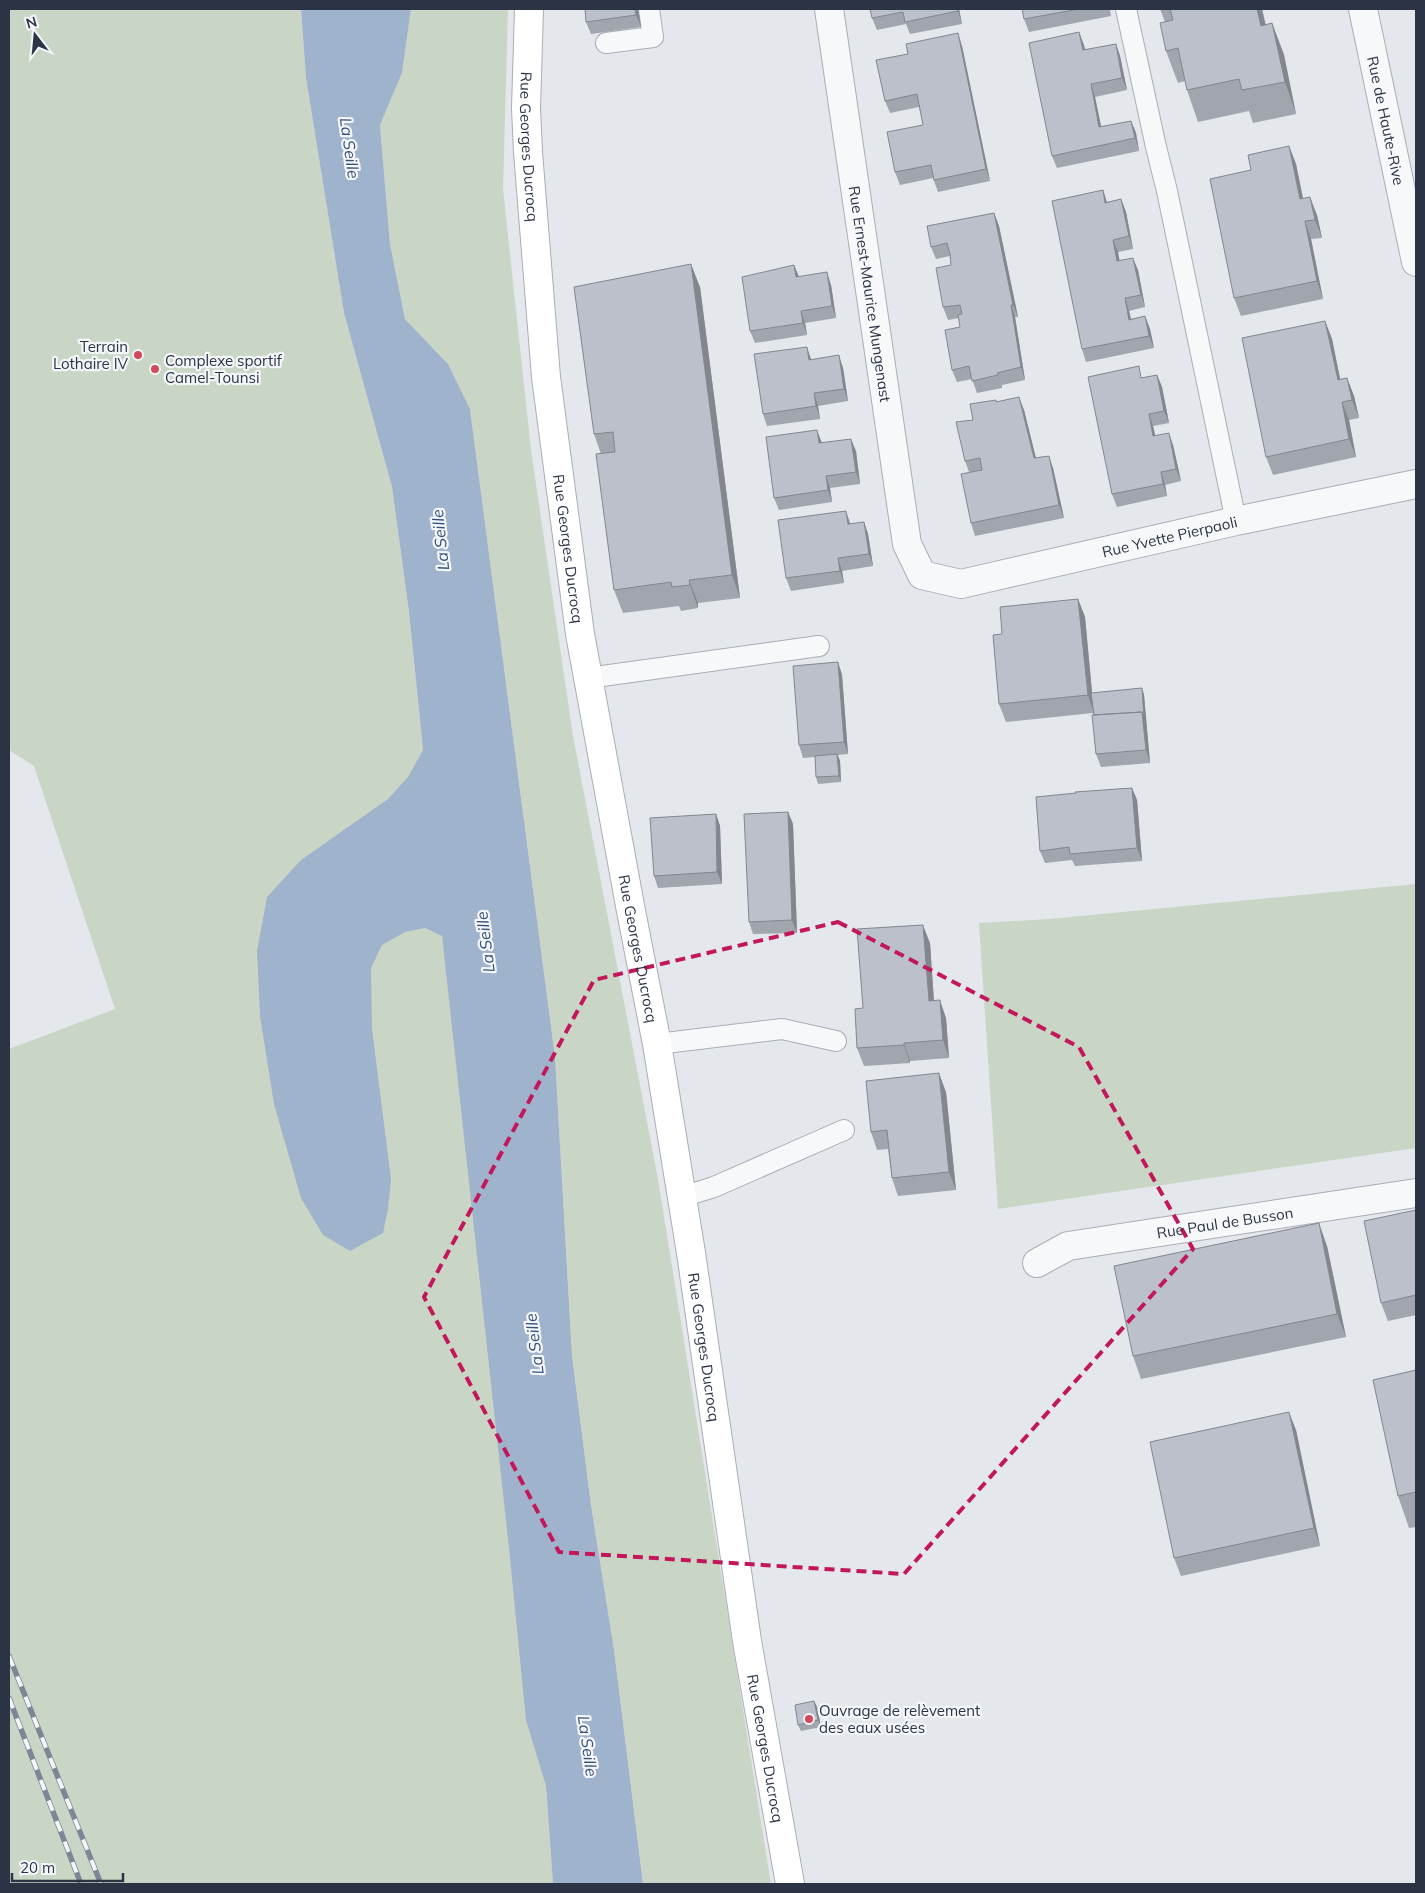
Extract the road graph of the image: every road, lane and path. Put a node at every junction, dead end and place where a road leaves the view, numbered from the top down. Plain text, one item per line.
1 (529, 9) edge
2 (649, 9) edge
3 (830, 9) edge
4 (1126, 9) edge
5 (1363, 9) edge
6 (606, 43) dead end
7 (1416, 262) edge
8 (1416, 484) edge
9 (1236, 521) junction
10 (922, 575) joint
11 (819, 646) dead end
12 (588, 678) junction
13 (836, 1041) dead end
14 (657, 1044) junction
15 (844, 1130) dead end
16 (1416, 1192) edge
17 (682, 1197) junction
18 (1037, 1263) dead end
19 (790, 1884) edge

1 - 12 street, Rue Georges Ducrocq
2 - 6 lane
3 - 10 street, Rue Ernest-Maurice Mungenast
4 - 9 lane
5 - 7 street, Rue de Haute-Rive
8 - 9 street, Rue Yvette Pierpaoli
9 - 10 street, Rue Yvette Pierpaoli
11 - 12 lane
12 - 14 street, Rue Georges Ducrocq
13 - 14 lane
14 - 17 street, Rue Georges Ducrocq
15 - 17 lane
16 - 18 street, Rue Paul de Busson
17 - 19 street, Rue Georges Ducrocq

